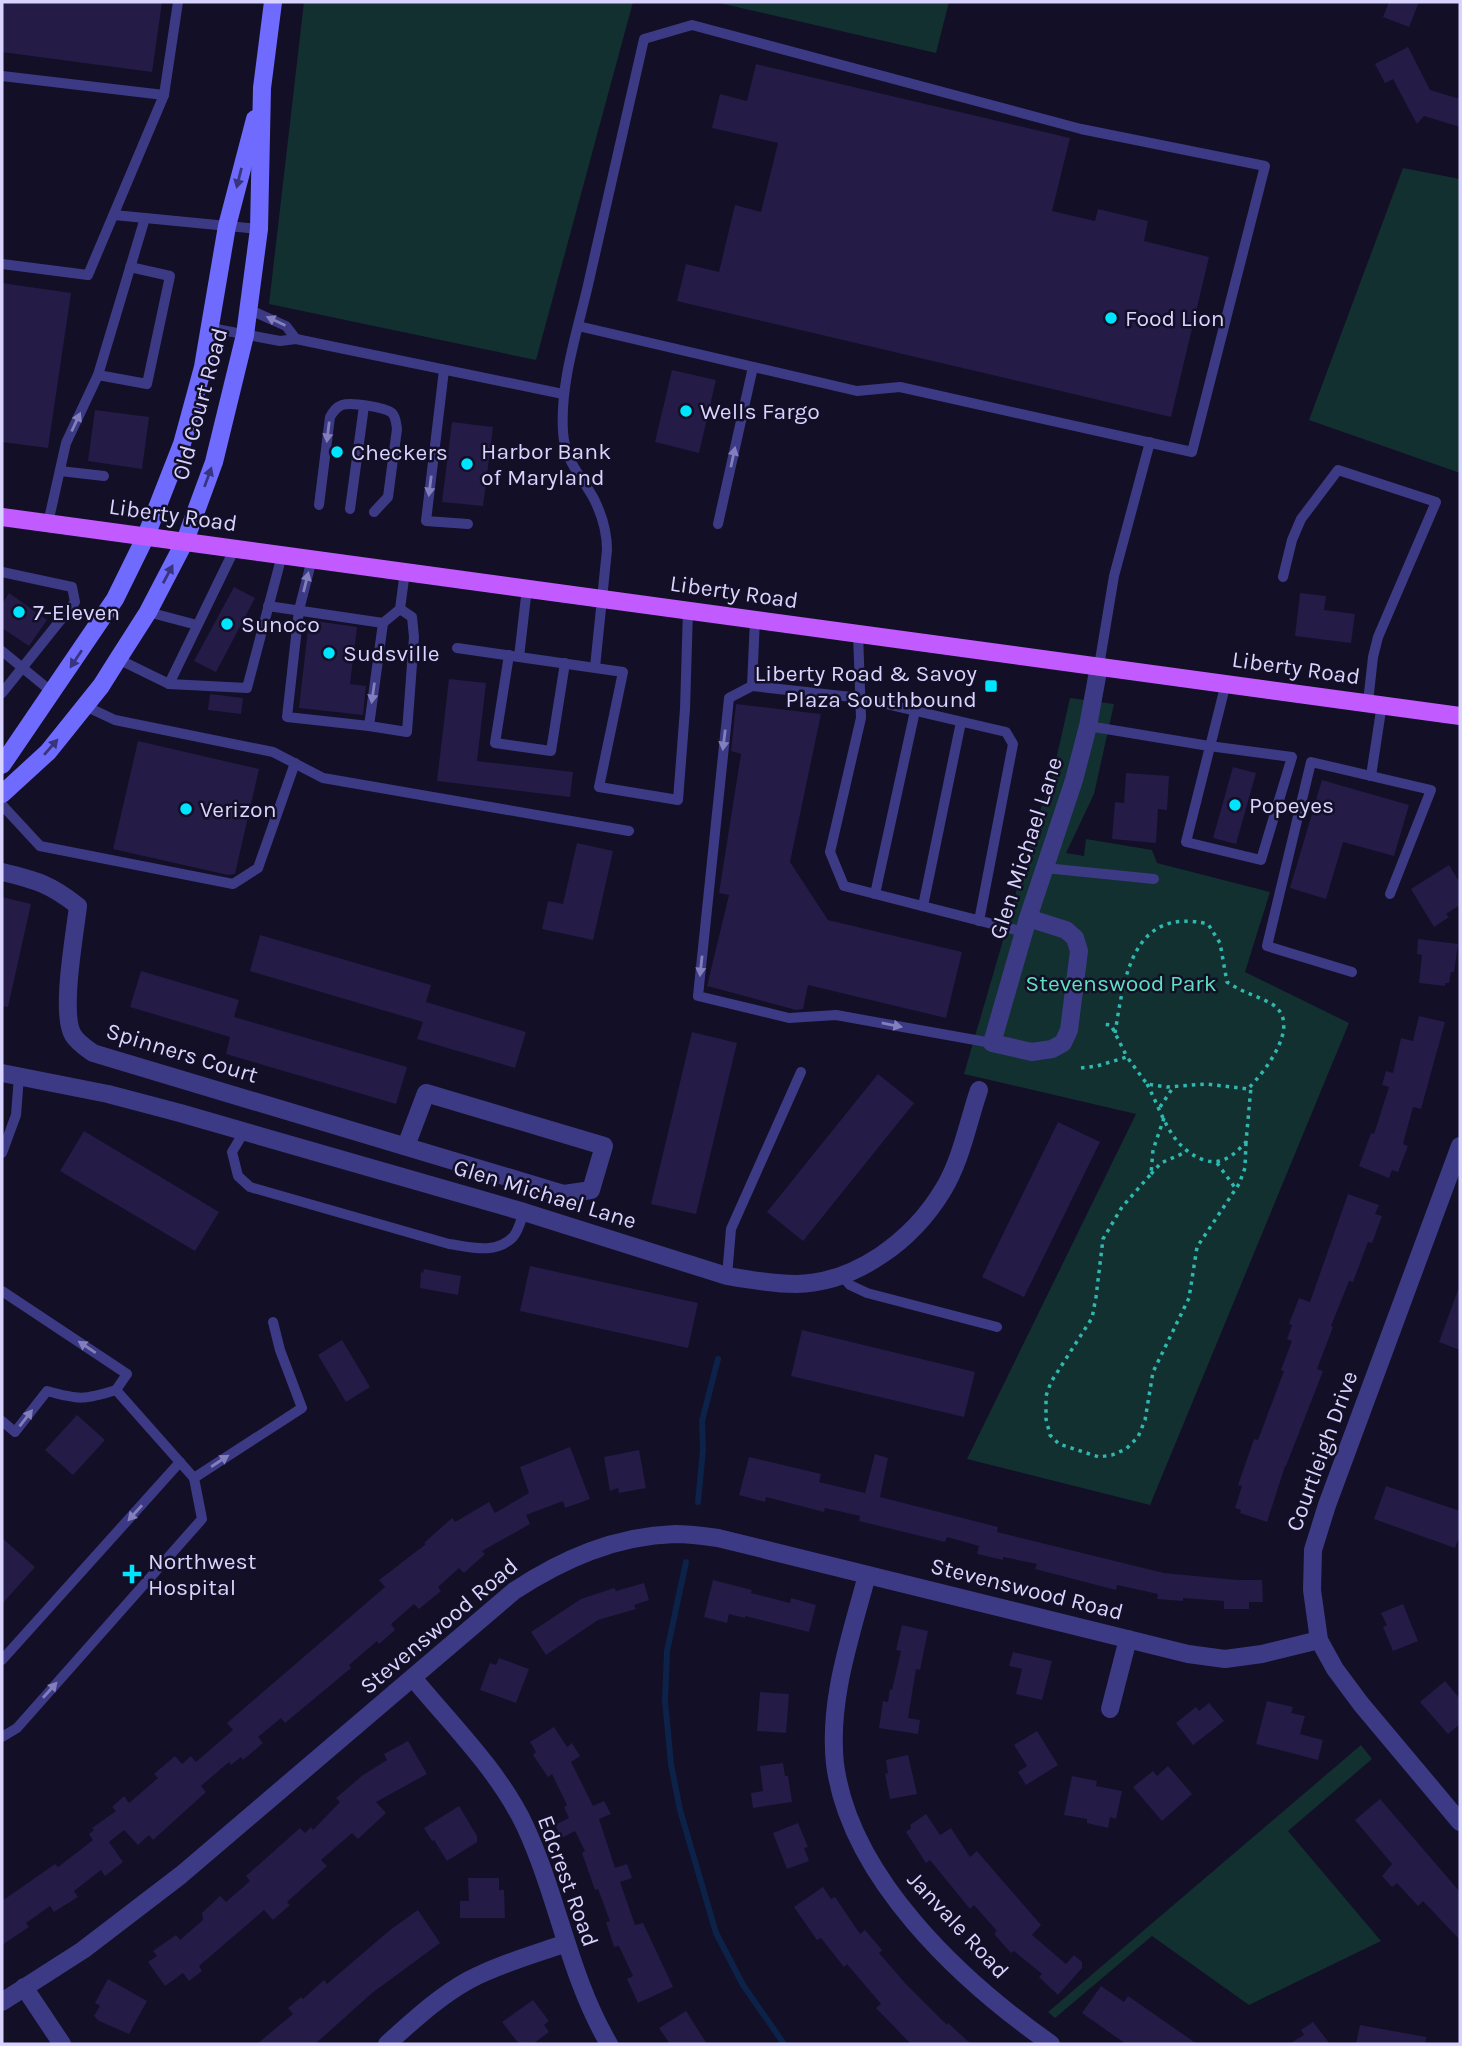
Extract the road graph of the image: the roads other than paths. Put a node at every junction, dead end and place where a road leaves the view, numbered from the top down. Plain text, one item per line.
1 (178, 2) edge
2 (273, 2) edge
3 (2, 76) edge
4 (262, 88) junction
5 (164, 95) junction
6 (114, 215) junction
7 (145, 218) junction
8 (227, 226) junction
9 (259, 229) junction
10 (2, 264) edge
11 (130, 267) junction
12 (248, 309) junction
13 (578, 326) junction
14 (211, 328) junction
15 (245, 335) junction
16 (296, 339) junction
17 (753, 367) junction
18 (444, 370) junction
19 (98, 375) junction
20 (563, 394) junction
21 (364, 406) junction
22 (1150, 442) junction
23 (60, 471) junction
24 (104, 476) dead end
25 (319, 505) dead end
26 (349, 509) dead end
27 (374, 512) dead end
28 (2, 517) edge
29 (48, 523) junction
30 (468, 524) dead end
31 (718, 524) dead end
32 (146, 536) junction
33 (185, 541) junction
34 (235, 548) junction
35 (282, 555) junction
36 (312, 559) junction
37 (405, 571) junction
38 (2, 572) edge
39 (1283, 577) dead end
40 (527, 588) junction
41 (603, 598) junction
42 (268, 606) junction
43 (400, 609) junction
44 (299, 610) junction
45 (688, 610) junction
46 (148, 612) junction
47 (755, 619) junction
48 (383, 622) junction
49 (197, 625) junction
50 (858, 633) junction
51 (457, 648) dead end
52 (2, 651) edge
53 (514, 656) junction
54 (118, 659) junction
55 (565, 663) junction
56 (1099, 666) junction
57 (595, 667) junction
58 (23, 669) junction
59 (1226, 683) junction
60 (169, 684) junction
61 (752, 686) junction
62 (52, 692) junction
63 (2, 693) edge
64 (860, 698) junction
65 (1375, 703) junction
66 (85, 706) junction
67 (915, 711) junction
68 (1460, 716) edge
69 (961, 722) junction
70 (369, 726) junction
71 (1088, 726) junction
72 (1209, 746) junction
73 (295, 763) junction
74 (2, 765) edge
75 (1371, 776) junction
76 (2, 794) edge
77 (2, 805) edge
78 (629, 831) dead end
79 (1045, 868) junction
80 (2, 872) edge
81 (1154, 879) dead end
82 (875, 894) junction
83 (1390, 894) dead end
84 (923, 906) junction
85 (979, 920) junction
86 (1026, 925) junction
87 (1352, 972) dead end
88 (992, 1042) junction
89 (801, 1072) dead end
90 (10, 1074) edge
91 (979, 1090) dead end
92 (244, 1132) junction
93 (406, 1146) junction
94 (1460, 1146) edge
95 (2, 1153) edge
96 (524, 1212) junction
97 (841, 1274) junction
98 (727, 1276) junction
99 (2, 1291) edge
100 (273, 1322) dead end
101 (997, 1327) dead end
102 (116, 1390) junction
103 (2, 1422) edge
104 (180, 1462) junction
105 (194, 1478) junction
106 (867, 1575) junction
107 (1128, 1639) junction
108 (1319, 1640) junction
109 (2, 1660) edge
110 (413, 1678) junction
111 (1110, 1709) dead end
112 (2, 1737) edge
113 (1460, 1822) edge
114 (566, 1944) junction
115 (24, 1987) junction
116 (2, 2002) edge
117 (62, 2044) edge
118 (387, 2044) edge
119 (609, 2044) edge
120 (1051, 2044) edge

1 - 5 lane
2 - 4 main road, Old Court Road
3 - 5 lane
4 -> 8 main road, Old Court Road
4 - 9 main road, Old Court Road
5 - 6 lane
6 - 7 lane
6 - 10 lane
7 - 8 lane
7 - 11 lane
8 - 9 lane
8 - 14 main road, Old Court Road
9 - 12 main road, Old Court Road
11 - 19 lane
11 - 19 lane
12 - 15 main road, Old Court Road
16 -> 12 lane
13 - 17 lane
13 - 20 lane
13 - 22 lane
14 - 15 lane
14 - 32 main road, Old Court Road
15 - 16 lane
33 -> 15 main road, Old Court Road
16 - 18 lane
17 - 22 lane
31 -> 17 lane
18 - 20 lane
18 -> 30 lane
23 -> 19 lane
20 - 41 lane
21 -> 25 lane
21 - 26 lane
21 - 27 lane
22 - 56 lane
23 - 24 lane
23 - 29 lane
28 - 29 main road, Liberty Road
29 - 32 main road, Liberty Road
32 - 33 main road, Liberty Road
32 -> 62 main road, Old Court Road
33 - 34 main road, Liberty Road
46 -> 33 main road, Old Court Road
34 - 35 main road, Liberty Road
34 - 49 lane
35 - 36 main road, Liberty Road
35 - 42 lane
36 - 37 main road, Liberty Road
44 -> 36 lane
37 - 40 main road, Liberty Road
37 - 43 lane
38 - 58 lane
39 - 65 lane
40 - 41 main road, Liberty Road
40 - 53 lane
41 - 45 main road, Liberty Road
41 - 57 lane
42 - 44 lane
42 - 60 lane
43 - 48 lane
43 - 70 lane
44 - 48 lane
44 - 70 lane
45 - 47 main road, Liberty Road
45 - 57 lane
46 - 49 lane
46 - 54 main road, Old Court Road
47 - 50 main road, Liberty Road
47 - 61 lane
48 -> 70 lane
49 - 60 lane
50 - 56 main road, Liberty Road
50 - 64 lane
51 - 53 lane
52 - 58 lane
53 - 55 lane
53 - 55 lane
54 - 60 lane
54 - 66 main road, Old Court Road
55 - 57 lane
56 - 59 main road, Liberty Road
56 - 71 street, Glen Michael Lane
58 - 62 lane
58 - 63 lane
59 - 65 main road, Liberty Road
59 - 72 lane
61 - 64 lane
61 -> 88 lane
62 - 74 main road, Old Court Road
64 - 67 lane
64 - 82 lane
65 - 68 main road, Liberty Road
65 - 75 lane
66 - 73 lane
76 -> 66 main road, Old Court Road
67 - 69 lane
67 - 82 lane
69 - 84 lane
69 - 85 lane
71 - 72 lane
71 - 79 street, Glen Michael Lane
72 - 72 lane
73 - 77 lane
73 - 78 lane
75 - 83 lane
75 - 87 lane
79 - 81 lane
79 - 86 street, Glen Michael Lane
80 - 93 street, Spinners Court
82 - 84 lane
84 - 85 lane
85 - 86 lane
86 - 88 street, Glen Michael Lane
86 - 88 street
89 - 98 lane
90 - 92 street, Glen Michael Lane
90 - 95 lane
91 - 97 street, Glen Michael Lane
92 - 96 street, Glen Michael Lane
92 - 96 lane
93 - 93 street, Spinners Court
94 - 108 street, Courtleigh Drive
96 - 98 street, Glen Michael Lane
97 - 98 street, Glen Michael Lane
97 - 101 lane
102 -> 99 lane
105 -> 100 lane
103 -> 102 lane
102 - 104 lane
104 - 105 lane
104 -> 109 lane
112 -> 105 lane
106 - 107 street, Stevenswood Road
106 - 110 street, Stevenswood Road
106 - 120 street, Janvale Road
107 - 108 street, Stevenswood Road
107 - 111 street
108 - 113 street, Courtleigh Drive
110 - 114 street, Edcrest Road
110 - 115 street, Stevenswood Road
114 - 118 street
114 - 119 street, Edcrest Road
115 - 116 street, Stevenswood Road
115 - 117 street

